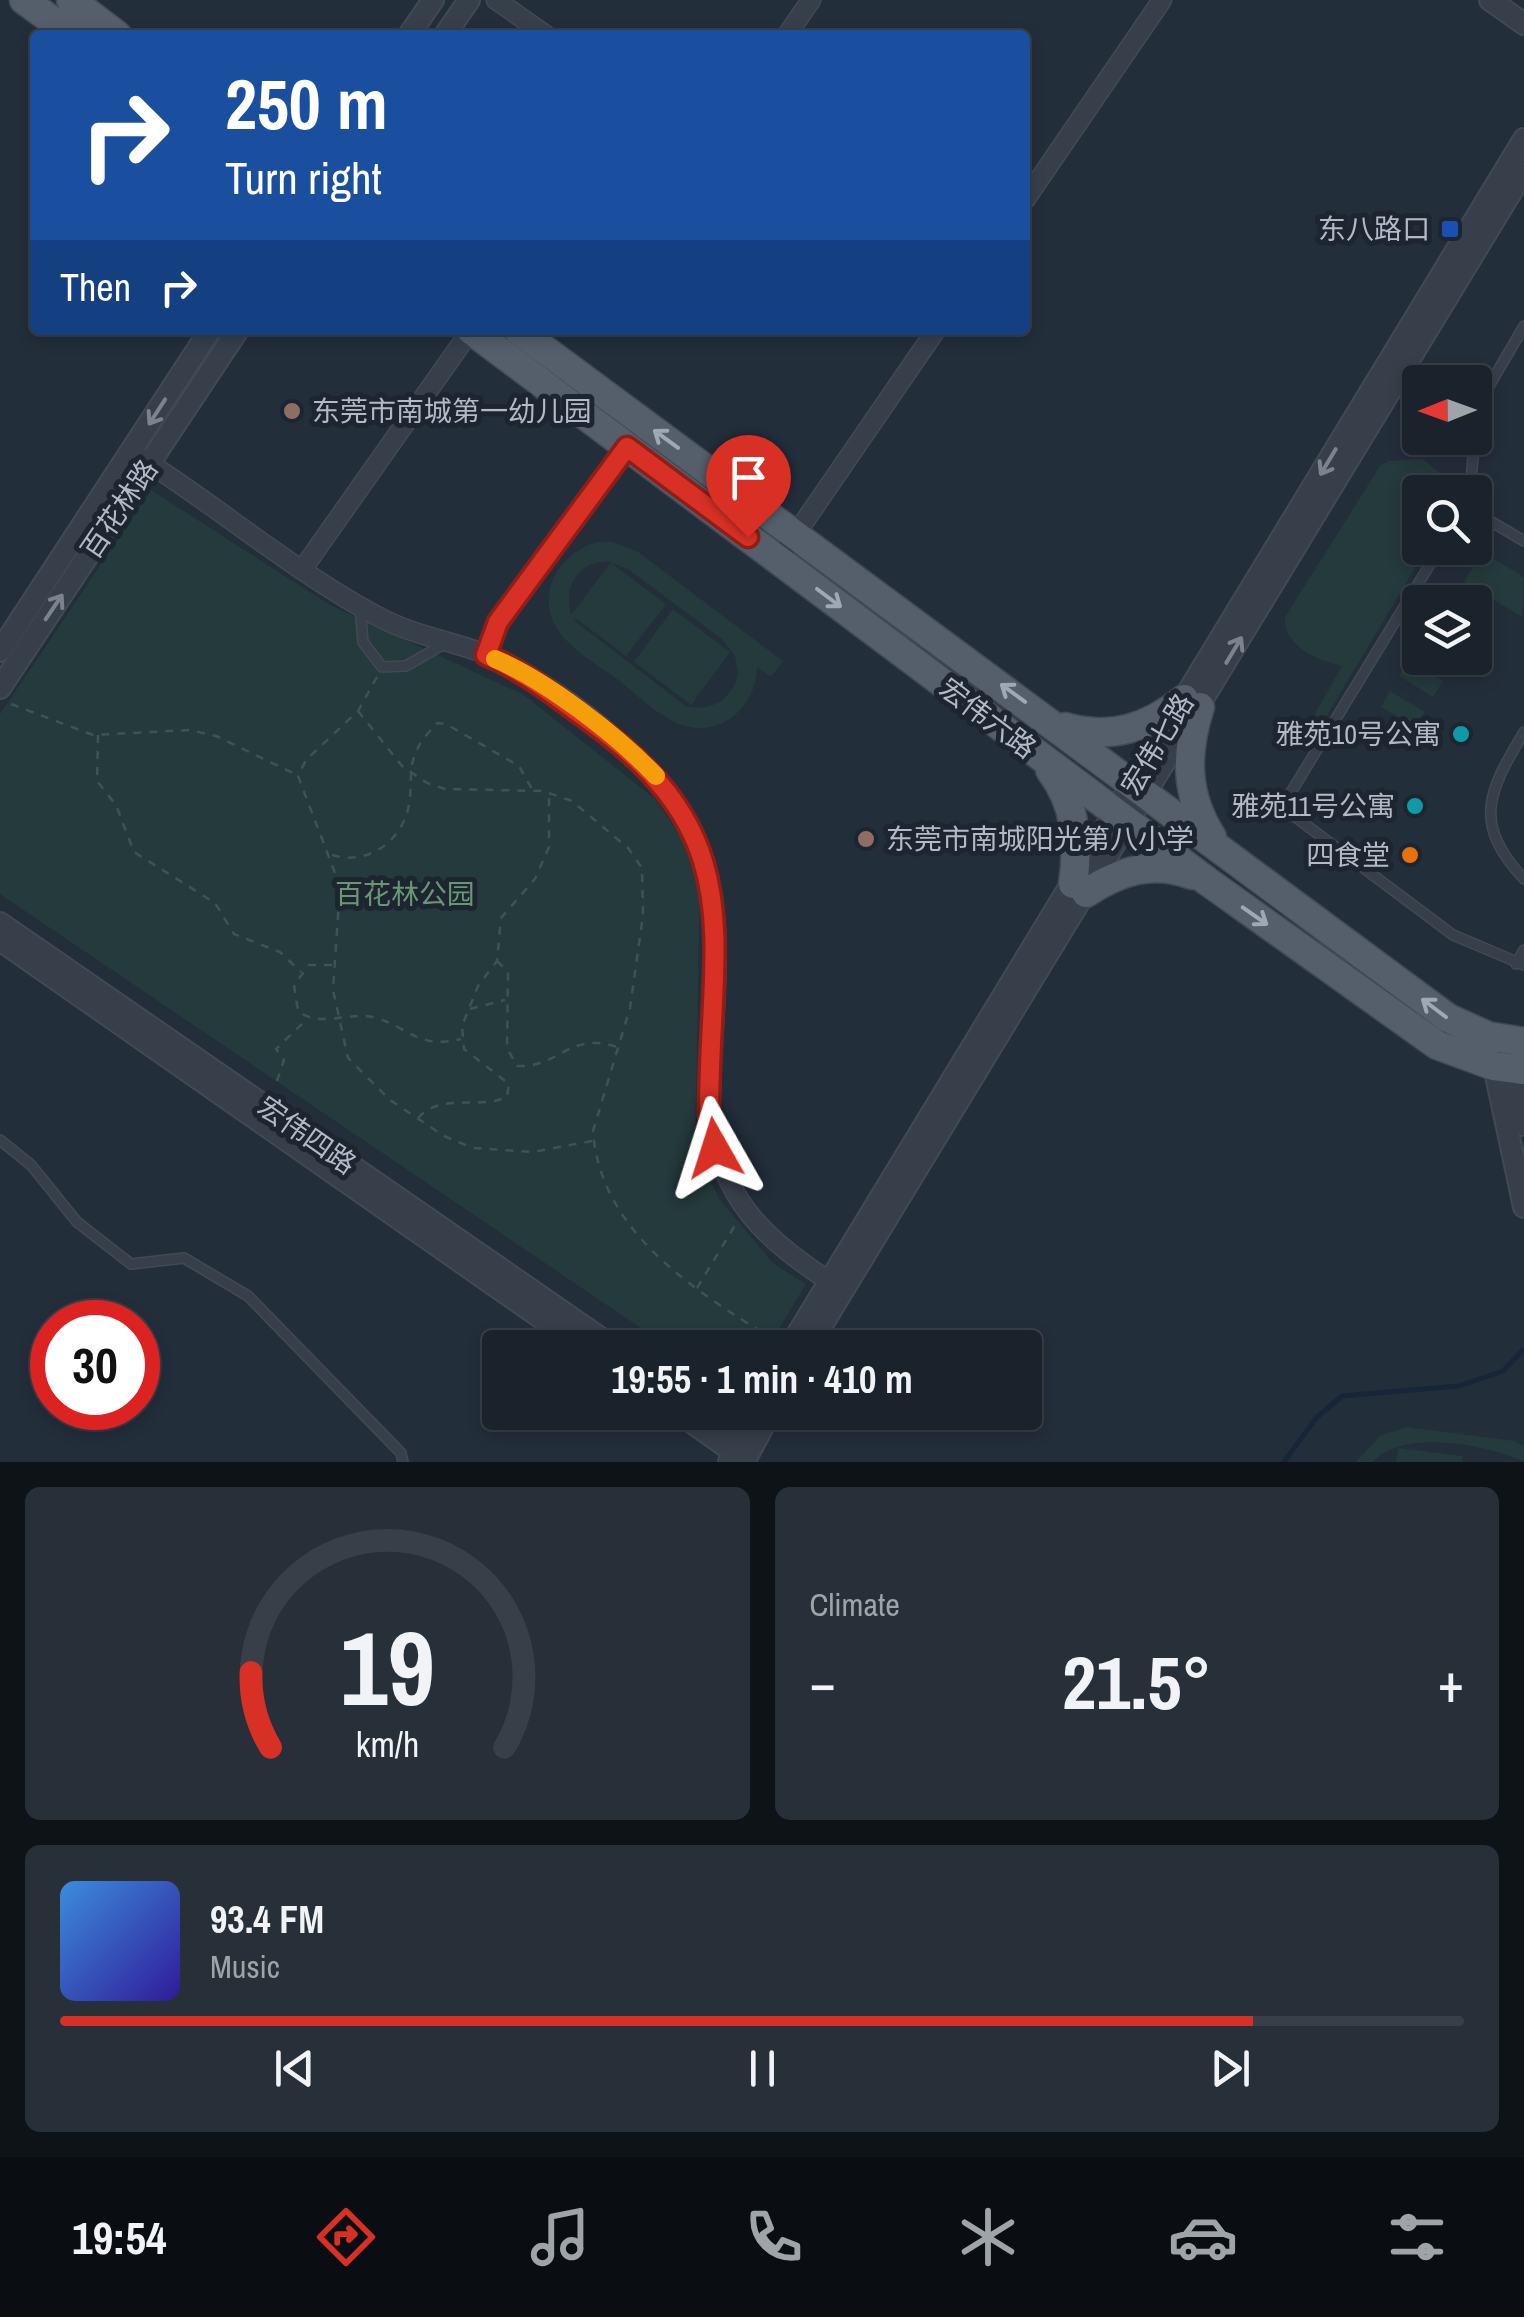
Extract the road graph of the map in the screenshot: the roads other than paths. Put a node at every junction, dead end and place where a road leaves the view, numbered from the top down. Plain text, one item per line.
1 (24, 0) edge
2 (70, 0) edge
3 (433, 0) edge
4 (469, 0) edge
5 (496, 0) edge
6 (811, 0) edge
7 (1162, 0) edge
8 (1490, 0) edge
9 (1524, 24) edge
10 (65, 30) edge
11 (110, 30) edge
12 (412, 30) edge
13 (448, 30) edge
14 (539, 30) edge
15 (790, 30) edge
16 (1524, 139) edge
17 (1524, 171) edge
18 (1030, 193) edge
19 (1524, 326) edge
20 (207, 335) edge
21 (235, 335) edge
22 (467, 335) edge
23 (478, 335) edge
24 (525, 335) edge
25 (933, 335) edge
26 (627, 447) junction
27 (131, 451) junction
28 (150, 463) junction
29 (1471, 475) edge
30 (1492, 522) edge
31 (796, 534) junction
32 (1524, 540) edge
33 (778, 560) junction
34 (1430, 565) edge
35 (304, 567) junction
36 (360, 604) junction
37 (445, 643) junction
38 (0, 651) edge
39 (486, 655) junction
40 (4, 696) edge
41 (1192, 703) junction
42 (1058, 726) junction
43 (1524, 732) edge
44 (1036, 754) junction
45 (1140, 788) junction
46 (1122, 817) junction
47 (1218, 847) junction
48 (1524, 879) edge
49 (1207, 881) junction
50 (1079, 888) junction
51 (0, 922) edge
52 (0, 940) edge
53 (1524, 950) edge
54 (1520, 965) edge
55 (1506, 1039) edge
56 (1510, 1068) edge
57 (1524, 1125) edge
58 (0, 1140) edge
59 (1524, 1207) edge
60 (827, 1280) junction
61 (558, 1330) edge
62 (589, 1330) edge
63 (798, 1330) edge
64 (819, 1330) edge
65 (706, 1430) edge
66 (724, 1430) edge
67 (758, 1430) edge
68 (742, 1452) edge
69 (403, 1462) edge

1 - 10 main road
2 - 11 main road
3 - 12 street
4 - 13 street
5 - 14 street
6 - 15 street
7 - 18 street
8 - 9 street
16 -> 41 street, 宏伟七路
41 -> 17 street, 宏伟七路
19 - 29 lane
20 -> 27 street, 百花林路
21 - 28 street, 百花林路
22 - 35 street
23 - 26 main road, 宏伟六路
31 -> 24 main road, 宏伟六路
25 - 31 street
26 - 33 main road, 宏伟六路
26 - 39 lane
27 - 28 street
27 - 38 street, 百花林路
28 - 35 street
40 -> 28 street, 百花林路
30 - 32 lane
31 - 33 street
42 -> 31 main road, 宏伟六路
33 -> 44 main road, 宏伟六路
34 - 54 lane
35 - 36 street
36 - 37 street
36 - 37 lane
37 - 39 street
39 - 60 street
41 - 42 main road
41 - 45 street, 宏伟七路
41 - 47 main road
42 - 45 main road, 宏伟六路
43 - 48 lane
44 - 46 main road, 宏伟六路
44 - 50 main road
45 - 46 street, 宏伟七路
45 - 47 main road, 宏伟六路
46 - 49 main road, 宏伟六路
46 - 50 street, 宏伟七路
55 -> 47 main road, 宏伟六路
49 - 50 main road
49 -> 56 main road, 宏伟六路
50 - 60 street, 宏伟七路
50 - 64 street, 宏伟七路
51 - 62 street, 宏伟四路
52 - 61 street, 宏伟四路
53 - 54 lane
55 - 56 street
56 - 57 street
56 - 59 street
58 - 69 lane
60 - 63 street, 宏伟七路
65 - 68 street
66 - 68 street
67 - 68 street

